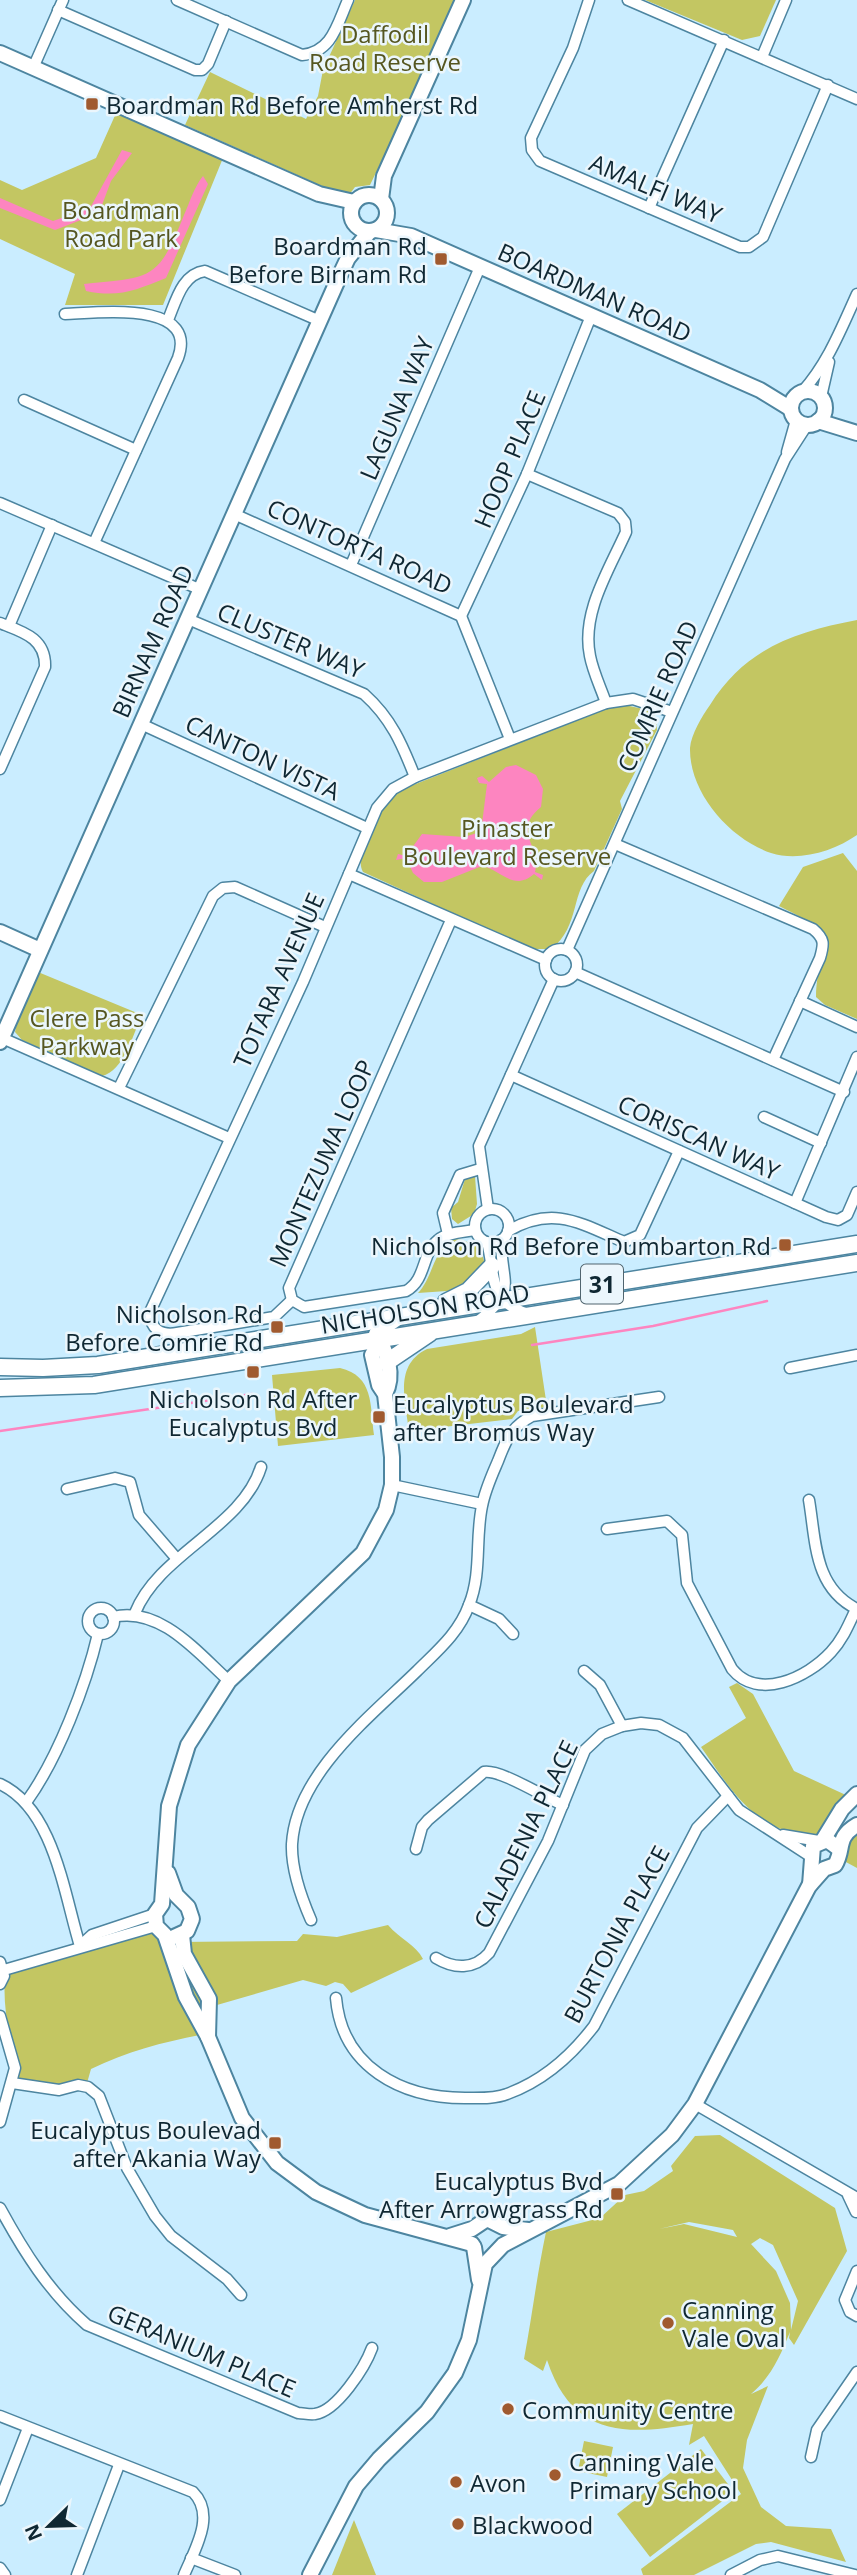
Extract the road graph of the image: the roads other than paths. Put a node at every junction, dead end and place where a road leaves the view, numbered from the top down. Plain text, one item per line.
1 (177, 0) edge
2 (348, 0) edge
3 (463, 0) edge
4 (589, 0) edge
5 (628, 0) edge
6 (786, 0) edge
7 (60, 5) edge
8 (226, 21) junction
9 (724, 40) junction
10 (0, 53) edge
11 (762, 57) junction
12 (33, 68) junction
13 (828, 85) junction
14 (857, 99) edge
15 (384, 176) junction
16 (318, 194) junction
17 (359, 199) junction
18 (381, 199) junction
19 (649, 208) junction
20 (387, 215) junction
21 (352, 221) junction
22 (373, 231) junction
23 (411, 236) junction
24 (348, 258) junction
25 (480, 267) junction
26 (857, 294) edge
27 (65, 314) dead end
28 (592, 316) junction
29 (168, 320) junction
30 (320, 321) junction
31 (832, 351) junction
32 (760, 390) junction
33 (800, 393) junction
34 (24, 400) dead end
35 (810, 413) junction
36 (855, 433) edge
37 (136, 450) junction
38 (527, 474) junction
39 (0, 503) edge
40 (234, 514) junction
41 (52, 525) junction
42 (94, 543) junction
43 (351, 565) junction
44 (199, 589) junction
45 (461, 615) junction
46 (188, 619) junction
47 (4, 624) edge
48 (606, 703) junction
49 (673, 712) junction
50 (141, 724) junction
51 (510, 739) junction
52 (5, 744) edge
53 (0, 769) edge
54 (415, 777) junction
55 (367, 828) junction
56 (615, 844) junction
57 (349, 874) junction
58 (451, 919) junction
59 (325, 927) junction
60 (0, 932) edge
61 (40, 950) junction
62 (567, 950) junction
63 (546, 960) junction
64 (575, 972) junction
65 (554, 979) junction
66 (800, 1001) junction
67 (857, 1027) edge
68 (1, 1040) edge
69 (857, 1057) edge
70 (773, 1060) junction
71 (511, 1075) junction
72 (119, 1088) junction
73 (844, 1092) junction
74 (764, 1117) dead end
75 (229, 1138) junction
76 (821, 1143) junction
77 (680, 1151) junction
78 (480, 1169) junction
79 (857, 1192) edge
80 (795, 1203) junction
81 (488, 1209) junction
82 (506, 1217) junction
83 (526, 1220) junction
84 (475, 1230) junction
85 (508, 1231) junction
86 (448, 1234) junction
87 (501, 1240) junction
88 (487, 1242) junction
89 (857, 1244) edge
90 (857, 1263) edge
91 (492, 1266) junction
92 (292, 1300) junction
93 (502, 1300) junction
94 (407, 1314) junction
95 (533, 1315) junction
96 (347, 1324) junction
97 (474, 1324) junction
98 (435, 1330) junction
99 (379, 1338) junction
100 (857, 1355) edge
101 (387, 1362) junction
102 (0, 1367) edge
103 (790, 1368) dead end
104 (0, 1388) edge
105 (385, 1394) junction
106 (659, 1397) dead end
107 (261, 1467) dead end
108 (392, 1485) junction
109 (67, 1489) dead end
110 (809, 1500) dead end
111 (482, 1504) junction
112 (607, 1529) dead end
113 (177, 1559) junction
114 (469, 1605) junction
115 (856, 1609) edge
116 (135, 1614) junction
117 (113, 1616) junction
118 (98, 1634) junction
119 (513, 1634) dead end
120 (584, 1671) dead end
121 (229, 1681) junction
122 (622, 1726) junction
123 (0, 1784) edge
124 (857, 1794) edge
125 (728, 1796) junction
126 (27, 1801) junction
127 (563, 1805) junction
128 (857, 1825) edge
129 (779, 1834) junction
130 (821, 1841) junction
131 (416, 1849) dead end
132 (838, 1849) junction
133 (815, 1863) junction
134 (167, 1865) junction
135 (179, 1901) junction
136 (159, 1920) junction
137 (311, 1920) dead end
138 (182, 1935) junction
139 (80, 1947) junction
140 (436, 1958) dead end
141 (2, 1966) edge
142 (0, 1984) edge
143 (336, 1998) dead end
144 (0, 2016) edge
145 (208, 2037) junction
146 (12, 2083) junction
147 (695, 2104) junction
148 (0, 2122) edge
149 (853, 2196) edge
150 (0, 2208) edge
151 (856, 2211) edge
152 (3, 2222) edge
153 (857, 2225) edge
154 (503, 2227) junction
155 (472, 2228) junction
156 (528, 2230) junction
157 (450, 2236) junction
158 (473, 2245) junction
159 (499, 2249) junction
160 (857, 2271) edge
161 (479, 2280) junction
162 (241, 2295) dead end
163 (857, 2316) edge
164 (372, 2348) dead end
165 (857, 2372) edge
166 (0, 2416) edge
167 (28, 2428) junction
168 (811, 2457) dead end
169 (119, 2465) junction
170 (0, 2500) edge
171 (322, 2556) junction
172 (191, 2558) junction
173 (0, 2568) edge
174 (5, 2575) edge
175 (76, 2575) edge
176 (184, 2575) edge
177 (236, 2575) edge
178 (310, 2575) edge
179 (319, 2575) edge
180 (731, 2575) edge
181 (855, 2575) edge

1 - 8 street
2 - 8 street
3 - 15 street
4 - 19 street, AMALFI WAY
5 - 9 street
6 - 11 street
7 - 8 street
7 - 12 street
9 - 11 street
9 - 19 street
10 - 12 street, BOARDMAN ROAD
11 - 13 street
12 - 16 street, BOARDMAN ROAD
13 - 14 street
13 - 19 street, AMALFI WAY
15 - 17 street
15 - 18 street
16 - 17 street, BOARDMAN ROAD
16 - 21 street, BOARDMAN ROAD
17 - 18 street, BOARDMAN ROAD
17 - 21 street
18 - 20 street, BOARDMAN ROAD
20 - 22 street
20 - 23 street, BOARDMAN ROAD
21 - 22 street, BOARDMAN ROAD
21 - 24 street, BIRNAM ROAD
22 - 23 street, BOARDMAN ROAD
22 - 24 street, BIRNAM ROAD
23 - 25 street, BOARDMAN ROAD
24 - 30 street, BIRNAM ROAD
25 - 28 street, BOARDMAN ROAD
25 - 43 street, LAGUNA WAY
26 - 31 street, COMRIE ROAD
27 - 29 street
28 - 32 street, BOARDMAN ROAD
28 - 38 street, HOOP PLACE
29 - 30 street
29 - 37 street
30 - 40 street, BIRNAM ROAD
31 - 33 street, COMRIE ROAD
31 - 35 street, COMRIE ROAD
32 - 33 street, BOARDMAN ROAD
32 - 35 street, BOARDMAN ROAD
33 - 35 street
33 - 35 street, BOARDMAN ROAD
34 - 37 street
35 - 36 street, BOARDMAN ROAD
35 - 49 street, COMRIE ROAD
37 - 42 street
38 - 45 street, HOOP PLACE
38 - 48 street
39 - 41 street
40 - 43 street, CONTORTA ROAD
40 - 44 street, BIRNAM ROAD
41 - 42 street
41 - 47 street
42 - 44 street
43 - 45 street, CONTORTA ROAD
44 - 46 street, BIRNAM ROAD
45 - 51 street, CONTORTA ROAD
46 - 50 street, BIRNAM ROAD
46 - 54 street, CLUSTER WAY
47 - 52 street
48 - 49 street, TOTARA AVENUE
48 - 51 street, TOTARA AVENUE
49 - 56 street, COMRIE ROAD
50 - 55 street, CANTON VISTA
50 - 61 street, BIRNAM ROAD
51 - 54 street, TOTARA AVENUE
52 - 53 street
54 - 55 street, TOTARA AVENUE
55 - 57 street, TOTARA AVENUE
56 - 62 street, COMRIE ROAD
56 - 66 street
57 - 58 street
57 - 59 street, TOTARA AVENUE
58 - 63 street
58 - 92 street, MONTEZUMA LOOP
59 - 72 street
59 - 75 street, TOTARA AVENUE
60 - 61 street
61 - 68 street, BIRNAM ROAD
62 - 63 street
62 - 64 street
63 - 65 street
64 - 65 street
64 - 70 street
65 - 71 street
66 - 67 street
66 - 70 street
68 - 72 street
69 - 73 street
70 - 73 street
71 - 77 street, CORISCAN WAY
71 - 78 street
72 - 75 street
73 - 76 street
74 - 76 street
75 - 92 street, TOTARA AVENUE
76 - 80 street
77 - 80 street, CORISCAN WAY
77 - 83 street
78 - 81 street
78 - 86 street
79 - 80 street, CORISCAN WAY
81 - 82 street
81 - 84 street
82 - 83 street
82 - 85 street
83 - 85 street
84 - 86 street
84 - 88 street
85 - 87 street
86 - 92 street, MONTEZUMA LOOP
87 - 88 street
87 - 93 street
88 - 91 street
89 - 93 main road, NICHOLSON ROAD / 31
90 - 95 main road, NICHOLSON ROAD / 31
91 - 93 street
91 - 94 main road
93 - 94 main road, NICHOLSON ROAD / 31
93 - 95 street
93 - 97 street
94 - 96 main road, NICHOLSON ROAD / 31
94 - 99 street
95 - 97 main road, NICHOLSON ROAD / 31
96 - 99 street
96 - 102 main road, NICHOLSON ROAD / 31
97 - 98 main road, NICHOLSON ROAD / 31
98 - 99 main road, NICHOLSON ROAD / 31
98 - 101 main road
99 - 101 street
99 - 104 main road, NICHOLSON ROAD / 31
99 - 105 street
100 - 103 street
101 - 105 street
105 - 108 street
106 - 111 street
107 - 113 street
108 - 111 street
108 - 121 street
109 - 113 street
110 - 115 street
111 - 114 street
112 - 115 street
113 - 116 street
114 - 119 street
114 - 137 street
116 - 117 street
116 - 121 street
117 - 118 street
117 - 118 street
118 - 126 street
120 - 122 street
121 - 134 street
122 - 125 street, CALADENIA PLACE
122 - 127 street, CALADENIA PLACE
123 - 126 street
124 - 130 street
125 - 129 street, CALADENIA PLACE
125 - 143 street, BURTONIA PLACE
126 - 139 street
127 - 131 street
127 - 140 street, CALADENIA PLACE
128 - 132 street
129 - 130 street, CALADENIA PLACE
129 - 133 street, CALADENIA PLACE
130 - 132 street
130 - 133 street
132 - 133 street
133 - 147 street
134 - 135 street
134 - 136 street
135 - 136 street
135 - 138 street
136 - 138 street
136 - 139 street
136 - 145 street
138 - 145 street
139 - 141 street
141 - 142 street
144 - 146 street
145 - 157 street
146 - 148 street
146 - 162 street
147 - 149 street
147 - 156 street
149 - 151 street
150 - 152 street, GERANIUM PLACE
151 - 153 street
152 - 164 street, GERANIUM PLACE
154 - 155 street
154 - 156 street
154 - 159 street
155 - 157 street
155 - 158 street
156 - 159 street
157 - 158 street
158 - 159 street
158 - 161 street
159 - 161 street
160 - 163 street
161 - 171 street
165 - 168 street
166 - 167 street
167 - 169 street
167 - 170 street
169 - 172 street
169 - 175 street
171 - 178 street
171 - 179 street
172 - 176 street
172 - 177 street
173 - 174 street
180 - 181 street

